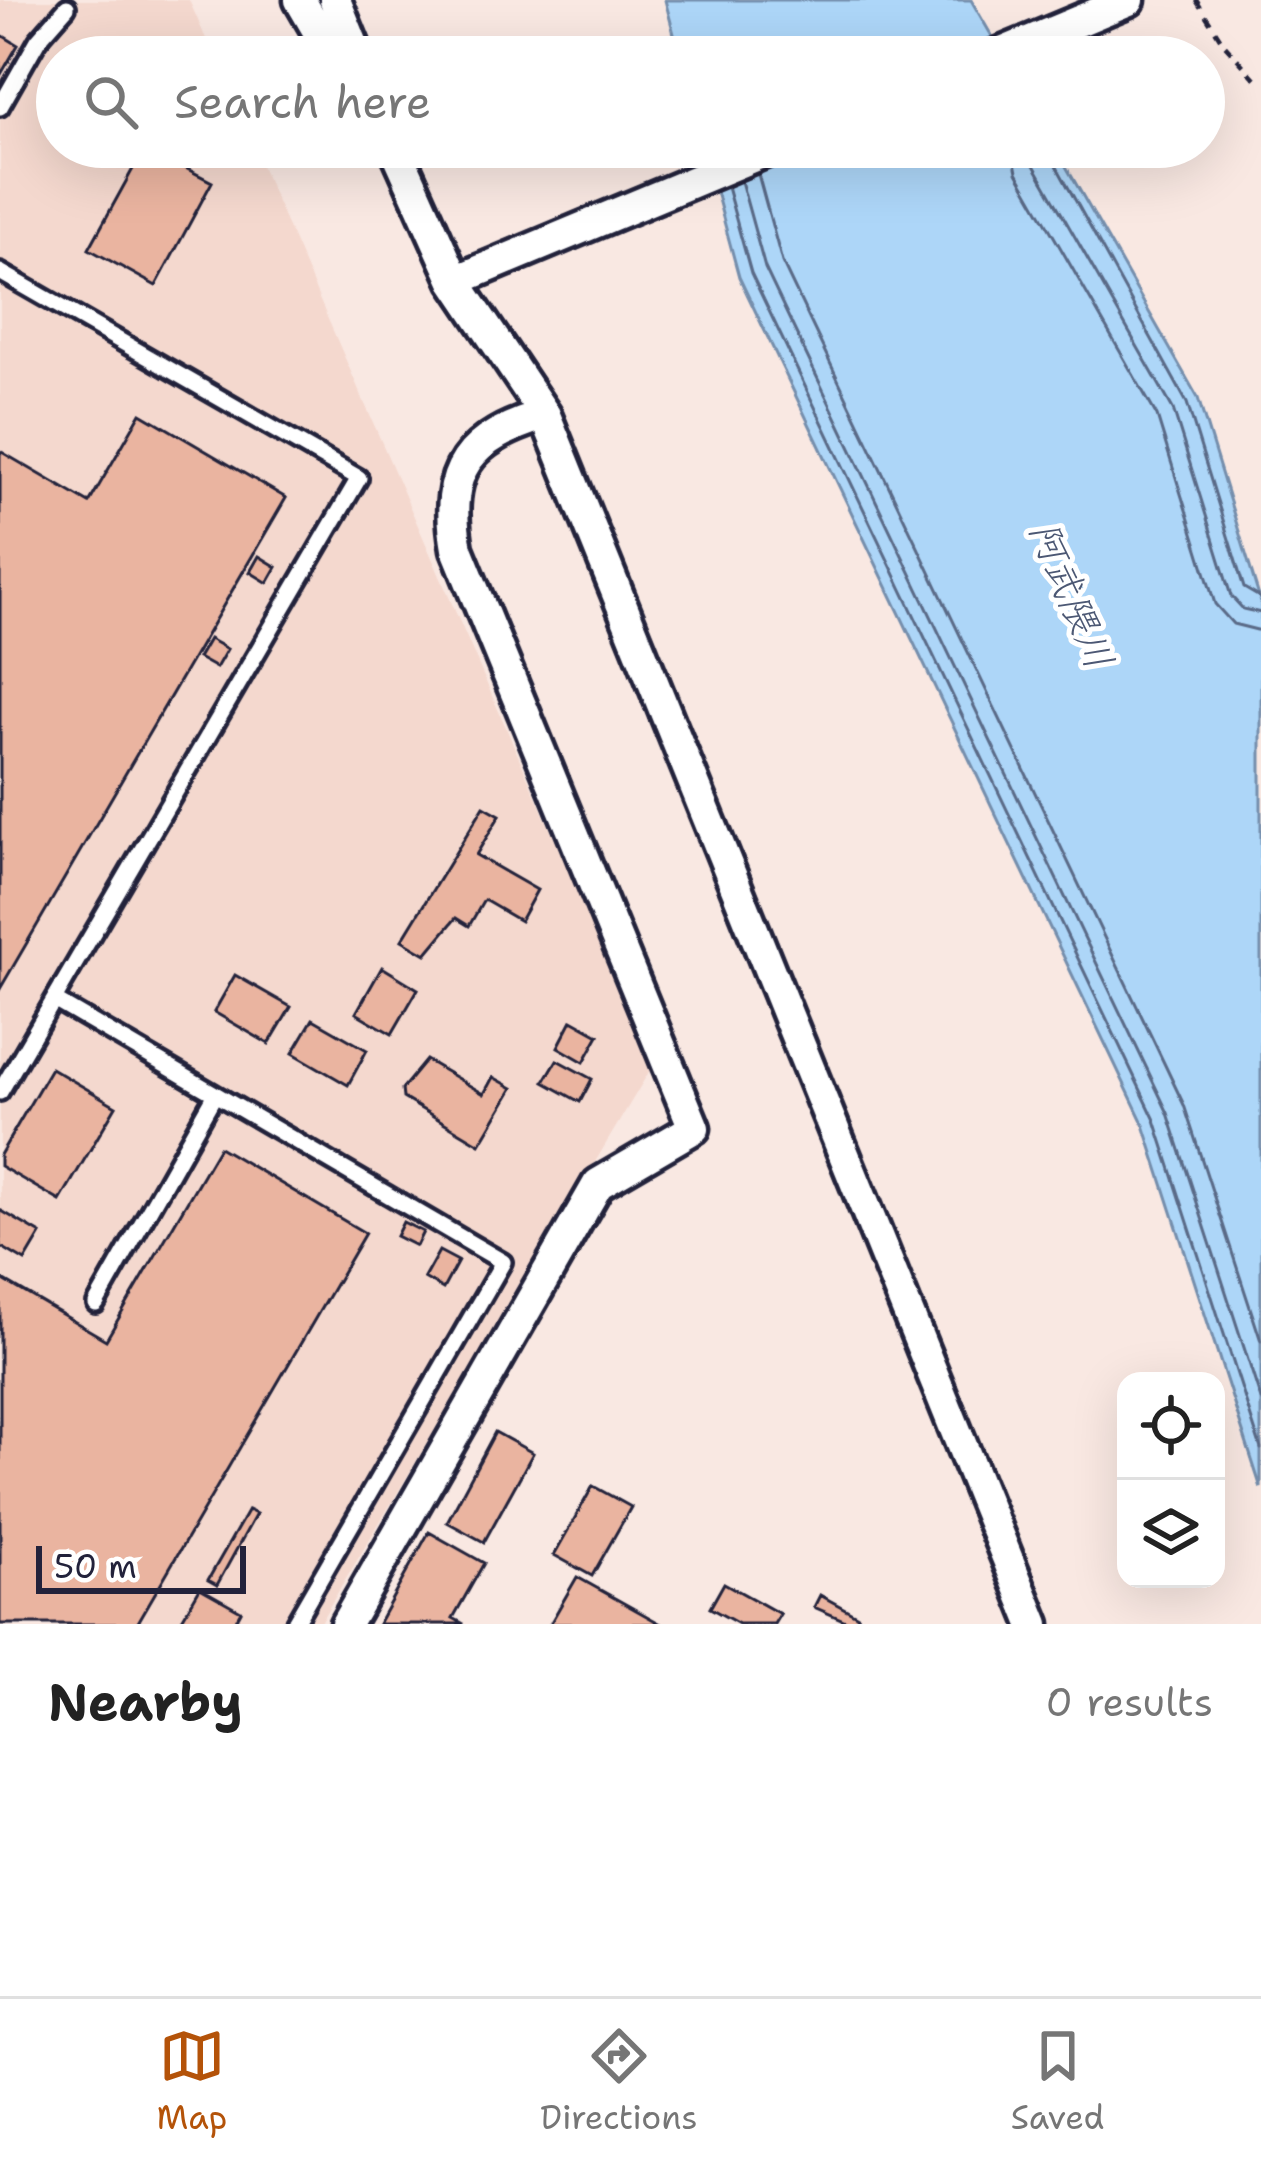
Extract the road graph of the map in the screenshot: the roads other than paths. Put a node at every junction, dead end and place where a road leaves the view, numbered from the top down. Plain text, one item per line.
1 (300, 0) edge
2 (335, 0) edge
3 (1129, 0) edge
4 (67, 8) dead end
5 (42, 36) edge
6 (321, 36) edge
7 (350, 36) edge
8 (1042, 36) edge
9 (36, 44) edge
10 (0, 107) edge
11 (407, 168) edge
12 (726, 168) edge
13 (0, 272) edge
14 (469, 275) junction
15 (545, 415) junction
16 (54, 1000) junction
17 (0, 1092) edge
18 (215, 1094) junction
19 (96, 1304) dead end
20 (294, 1624) edge
21 (346, 1624) edge
22 (1034, 1624) edge

1 - 6 street
2 - 7 street
3 - 8 street
4 - 5 lane
9 - 10 lane
11 - 14 street
12 - 14 street
13 - 16 lane
14 - 15 street
15 - 21 street
15 - 22 street
16 - 17 lane
16 - 18 lane
18 - 19 lane
18 - 20 lane

